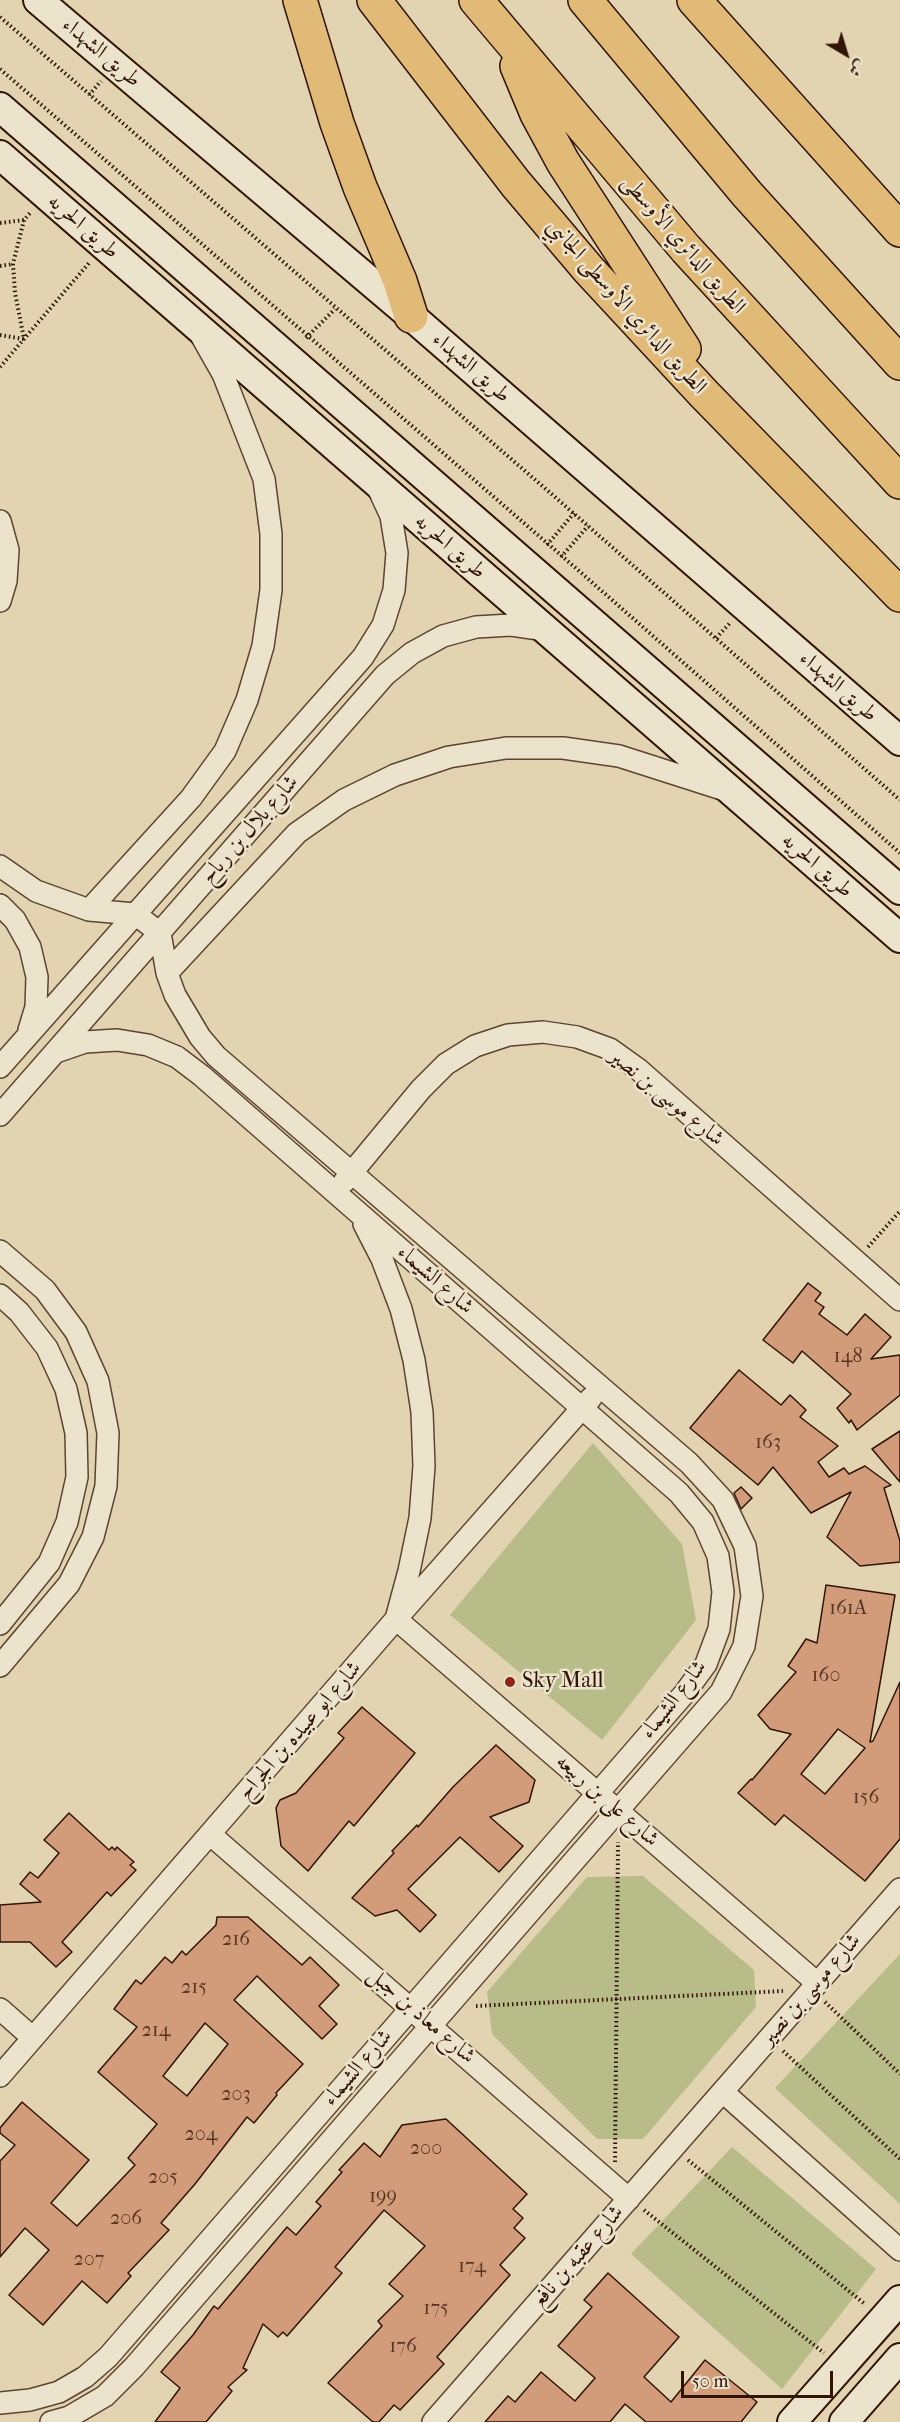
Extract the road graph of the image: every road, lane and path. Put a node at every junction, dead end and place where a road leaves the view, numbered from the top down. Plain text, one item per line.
1 (38, 0) edge
2 (300, 0) edge
3 (374, 0) edge
4 (476, 0) edge
5 (585, 0) edge
6 (694, 0) edge
7 (0, 17) edge
8 (508, 39) junction
9 (0, 69) edge
10 (0, 107) edge
11 (0, 155) edge
12 (46, 194) junction
13 (108, 202) junction
14 (24, 220) junction
15 (0, 223) edge
16 (900, 230) edge
17 (94, 237) junction
18 (13, 264) junction
19 (0, 266) edge
20 (336, 309) junction
21 (411, 316) junction
22 (196, 326) junction
23 (0, 335) edge
24 (308, 337) junction
25 (24, 339) junction
26 (287, 357) junction
27 (900, 363) edge
28 (0, 367) edge
29 (743, 435) junction
30 (376, 482) junction
31 (900, 482) edge
32 (574, 513) junction
33 (0, 520) edge
34 (588, 526) junction
35 (548, 544) junction
36 (562, 556) junction
37 (535, 573) junction
38 (900, 595) edge
39 (0, 601) edge
40 (546, 630) junction
41 (900, 741) edge
42 (756, 765) junction
43 (732, 792) junction
44 (900, 800) edge
45 (900, 853) edge
46 (0, 866) edge
47 (900, 890) edge
48 (0, 905) edge
49 (89, 910) junction
50 (135, 914) junction
51 (160, 933) junction
52 (900, 938) edge
53 (167, 972) junction
54 (27, 1037) junction
55 (56, 1052) junction
56 (0, 1067) edge
57 (0, 1114) edge
58 (352, 1173) junction
59 (336, 1193) junction
60 (900, 1211) edge
61 (358, 1212) junction
62 (0, 1251) edge
63 (856, 1261) junction
64 (0, 1294) edge
65 (900, 1300) edge
66 (601, 1387) junction
67 (582, 1408) junction
68 (396, 1619) junction
69 (0, 1624) edge
70 (0, 1666) edge
71 (597, 1793) junction
72 (618, 1811) junction
73 (211, 1835) junction
74 (900, 1889) edge
75 (814, 1987) junction
76 (617, 1999) junction
77 (411, 2007) junction
78 (447, 2007) junction
79 (0, 2009) edge
80 (431, 2025) junction
81 (33, 2038) junction
82 (769, 2038) junction
83 (900, 2074) edge
84 (0, 2076) edge
85 (723, 2092) junction
86 (674, 2148) junction
87 (900, 2159) edge
88 (622, 2192) junction
89 (900, 2250) edge
90 (892, 2309) edge
91 (900, 2358) edge
92 (841, 2367) junction
93 (0, 2403) edge
94 (51, 2422) edge
95 (433, 2422) edge
96 (792, 2422) edge
97 (844, 2422) edge

1 - 21 street, طريق الشهداء
2 - 21 highway
3 - 29 highway, الطريق الدائري الأوسطى الجانبي
4 - 8 highway, الطريق الدائري الأوسطى
5 - 27 highway
6 - 16 highway
7 - 20 path
8 - 29 highway
8 - 31 highway, الطريق الدائري الأوسطى
9 - 24 path
10 - 13 street, طريق الحريه
11 - 12 street, طريق الحريه
12 - 14 path
12 - 17 street, طريق الحريه
13 - 17 street
13 - 26 street, طريق الحريه
14 - 15 path
14 - 18 path
17 - 22 street, طريق الحريه
17 - 25 path
18 - 19 path
18 - 25 path
20 - 24 path
20 - 32 path
21 - 41 street, طريق الشهداء
22 - 30 street, طريق الحريه
22 - 49 street
23 - 25 path
24 - 26 path
24 - 35 path
25 - 28 path
26 - 37 street, طريق الحريه
29 - 38 highway, الطريق الدائري الأوسطى الجانبي
30 - 40 street, طريق الحريه
30 - 50 street, شارع بلال بن رباح
32 - 34 path
32 - 35 path
33 - 39 street
34 - 36 path
34 - 44 path
35 - 36 path
35 - 37 path
36 - 37 path
36 - 45 path
37 - 42 street, طريق الحريه
40 - 43 street, طريق الحريه
40 - 51 street, شارع بلال بن رباح
42 - 43 street
42 - 47 street, طريق الحريه
43 - 52 street, طريق الحريه
43 - 53 street
46 - 49 street
48 - 54 street
49 - 50 street
50 - 51 street
50 - 54 street, شارع بلال بن رباح
51 - 53 street, شارع الشيماء
51 - 55 street, شارع بلال بن رباح
53 - 58 street, شارع الشيماء
54 - 56 street, شارع بلال بن رباح
55 - 57 street, شارع بلال بن رباح
55 - 59 street, شارع الشيماء
58 - 59 street, شارع موسى بن نصير
58 - 63 street, شارع موسى بن نصير
58 - 66 street, شارع الشيماء
59 - 61 street, شارع الشيماء
60 - 63 path
61 - 67 street, شارع الشيماء
61 - 68 street
62 - 70 street
63 - 65 street, شارع موسى بن نصير
64 - 69 street
66 - 67 street, شارع ابو عبيده بن الجراح
66 - 72 street, شارع الشيماء
67 - 68 street, شارع ابو عبيده بن الجراح
67 - 71 street, شارع الشيماء
68 - 71 street, شارع على بن ربيعه
68 - 73 street, شارع ابو عبيده بن الجراح
71 - 72 street, شارع على بن ربيعه
71 - 77 street, شارع الشيماء
72 - 75 street, شارع على بن ربيعه
72 - 76 path
72 - 78 street, شارع الشيماء
73 - 77 street, شارع معاذ بن جبل
73 - 81 street, شارع ابو عبيده بن الجراح
74 - 75 street, شارع موسى بن نصير
75 - 76 path
75 - 82 street, شارع موسى بن نصير
75 - 83 path
76 - 78 path
76 - 88 path
77 - 80 street, شارع معاذ بن جبل
77 - 93 street, شارع الشيماء
78 - 80 street, شارع الشيماء
79 - 81 street
80 - 88 street, شارع معاذ بن جبل
80 - 94 street, شارع الشيماء
81 - 84 street, شارع ابو عبيده بن الجراح
82 - 85 street, شارع موسى بن نصير
82 - 87 path
85 - 86 street, شارع عقبه بن نافع
85 - 89 street
86 - 88 street, شارع عقبه بن نافع
86 - 90 path
88 - 92 path
88 - 95 street, شارع عقبه بن نافع
90 - 92 street
91 - 97 street
92 - 96 street

